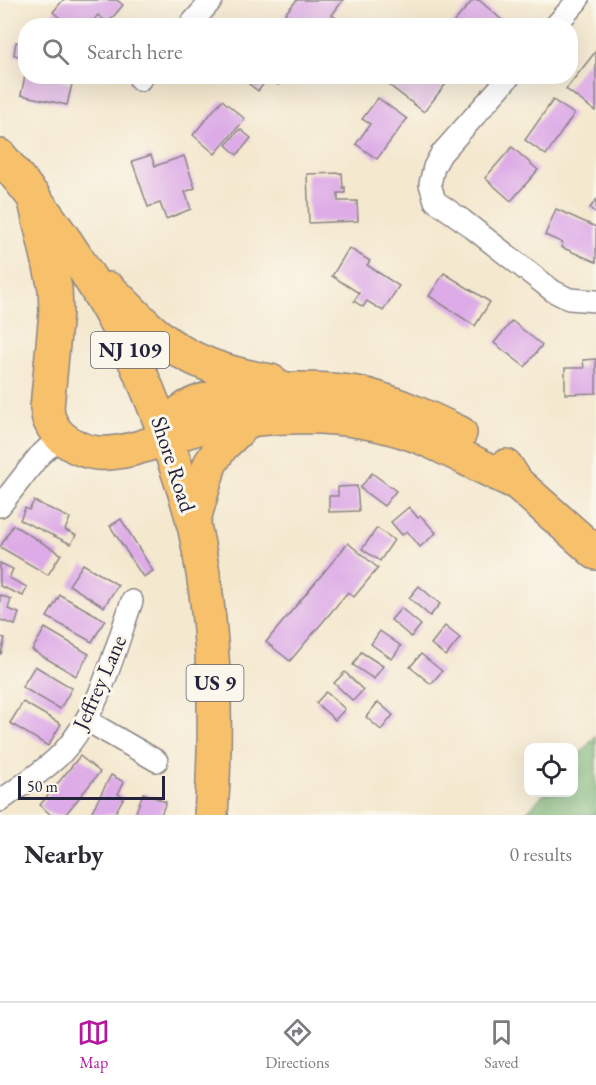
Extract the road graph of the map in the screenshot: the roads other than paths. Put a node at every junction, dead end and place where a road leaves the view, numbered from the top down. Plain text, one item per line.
1 (212, 0) edge
2 (578, 0) edge
3 (196, 18) edge
4 (562, 18) edge
5 (503, 84) edge
6 (0, 156) edge
7 (34, 197) junction
8 (84, 266) junction
9 (596, 301) edge
10 (314, 388) junction
11 (251, 418) junction
12 (61, 436) junction
13 (166, 438) junction
14 (517, 483) junction
15 (0, 506) edge
16 (193, 523) junction
17 (596, 553) edge
18 (132, 601) dead end
19 (86, 720) junction
20 (157, 761) dead end
21 (0, 801) edge
22 (212, 815) edge

1 - 3 street
2 - 4 street
5 - 9 street
6 - 7 main road, Shore Road / NJ 109
7 - 8 main road, Shore Road / NJ 109
7 - 12 main road
8 - 10 main road
8 - 13 main road, Shore Road / NJ 109
10 - 13 main road
10 - 14 main road
11 - 13 main road
11 - 14 main road
11 - 16 main road, US 9
12 - 13 main road
12 - 15 street
13 - 16 main road, Shore Road / US 9
14 - 17 main road
16 - 22 main road, Shore Road / US 9
18 - 19 street, Jeffrey Lane
19 - 20 street
19 - 21 street, Jeffrey Lane

